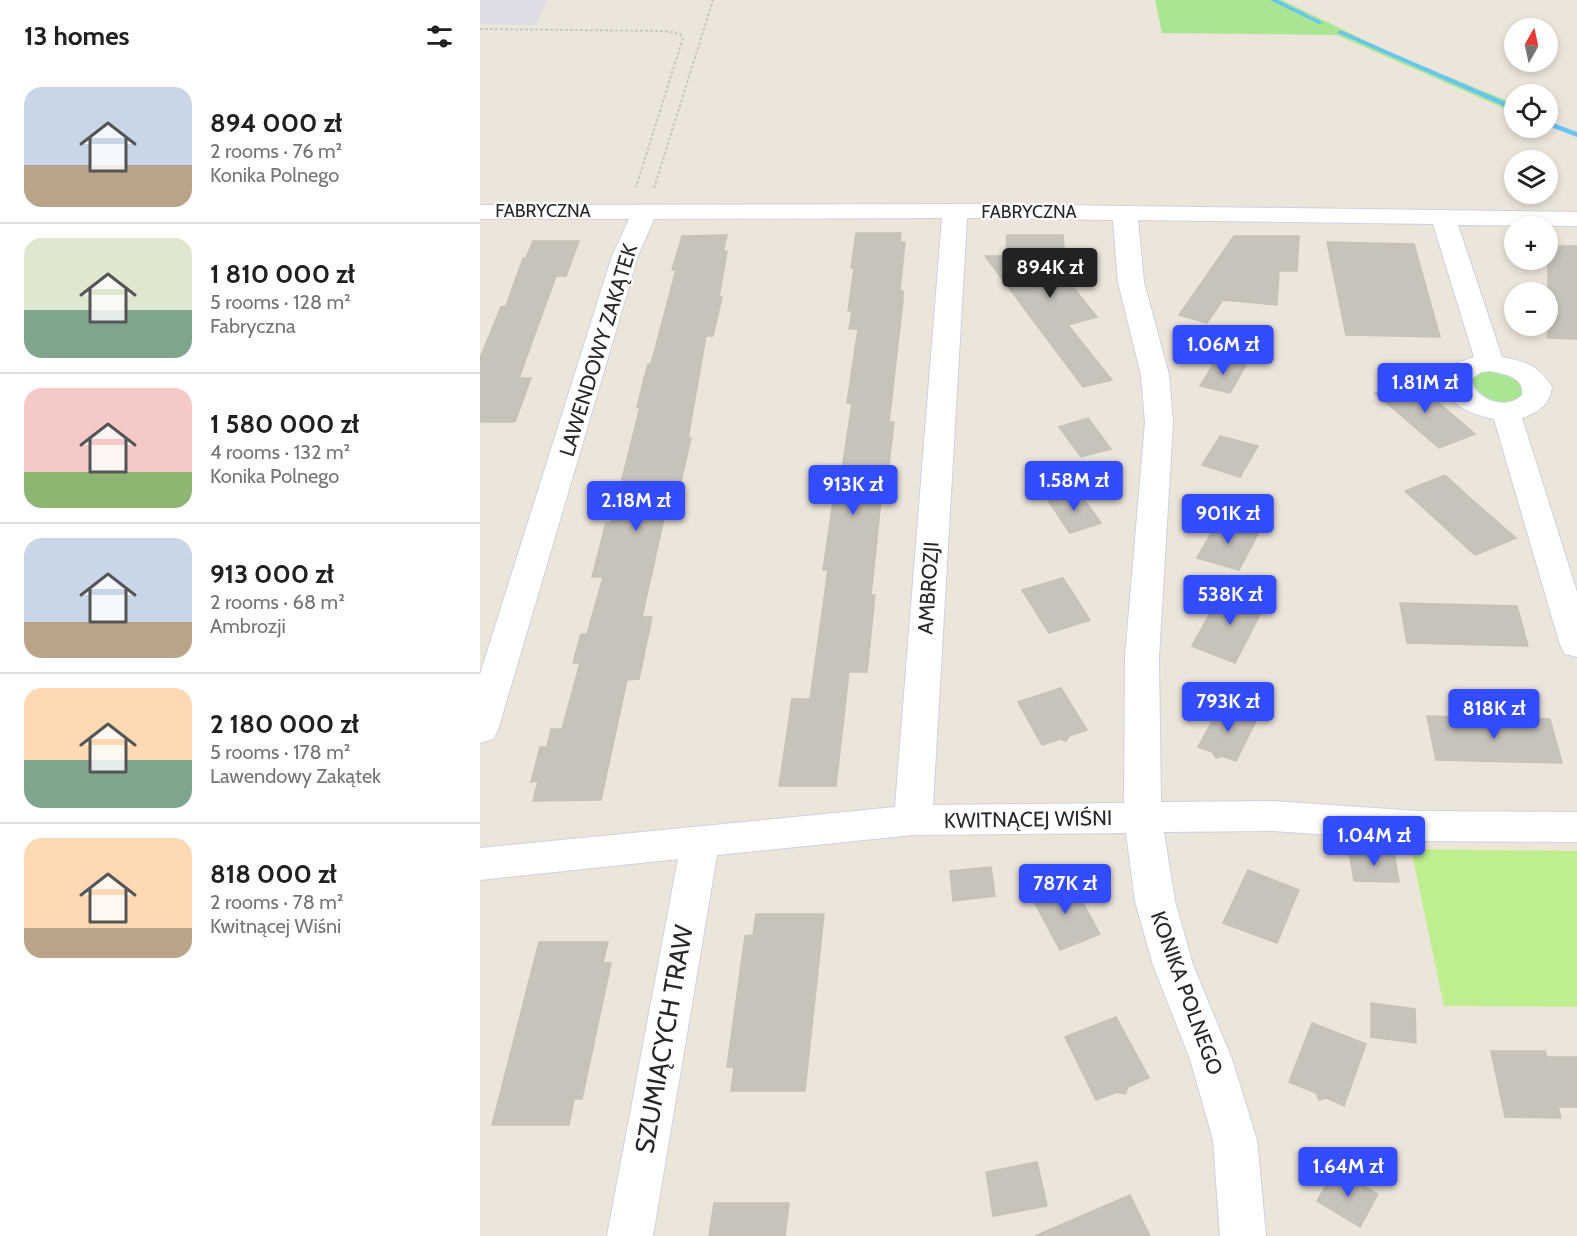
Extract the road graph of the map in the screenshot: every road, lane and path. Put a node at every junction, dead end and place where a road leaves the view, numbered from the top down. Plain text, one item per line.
1 (713, 0) edge
2 (480, 29) edge
3 (636, 188) dead end
4 (650, 200) junction
5 (480, 212) edge
6 (955, 212) junction
7 (1125, 213) junction
8 (1443, 217) junction
9 (1577, 219) edge
10 (1490, 363) junction
11 (1506, 411) junction
12 (1577, 645) edge
13 (480, 730) edge
14 (1143, 817) junction
15 (912, 820) junction
16 (1577, 827) edge
17 (700, 842) junction
18 (480, 864) edge
19 (630, 1236) edge
20 (1243, 1236) edge

1 - 4 path
2 - 3 path
4 - 5 street, FABRYCZNA
4 - 6 street, FABRYCZNA
4 - 13 street, LAWENDOWY ZAKĄTEK
6 - 7 street, FABRYCZNA
6 - 15 street, AMBROZJI
7 - 8 street, FABRYCZNA
7 - 14 street, KONIKA POLNEGO
8 - 9 street, FABRYCZNA
8 - 10 street
10 - 11 street
10 - 11 street
11 - 12 street
14 - 15 street, KWITNĄCEJ WIŚNI
14 - 16 street, KWITNĄCEJ WIŚNI
14 - 20 street, KONIKA POLNEGO
15 - 17 street, KWITNĄCEJ WIŚNI
17 - 18 street, KWITNĄCEJ WIŚNI
17 - 19 street, SZUMIĄCYCH TRAW

